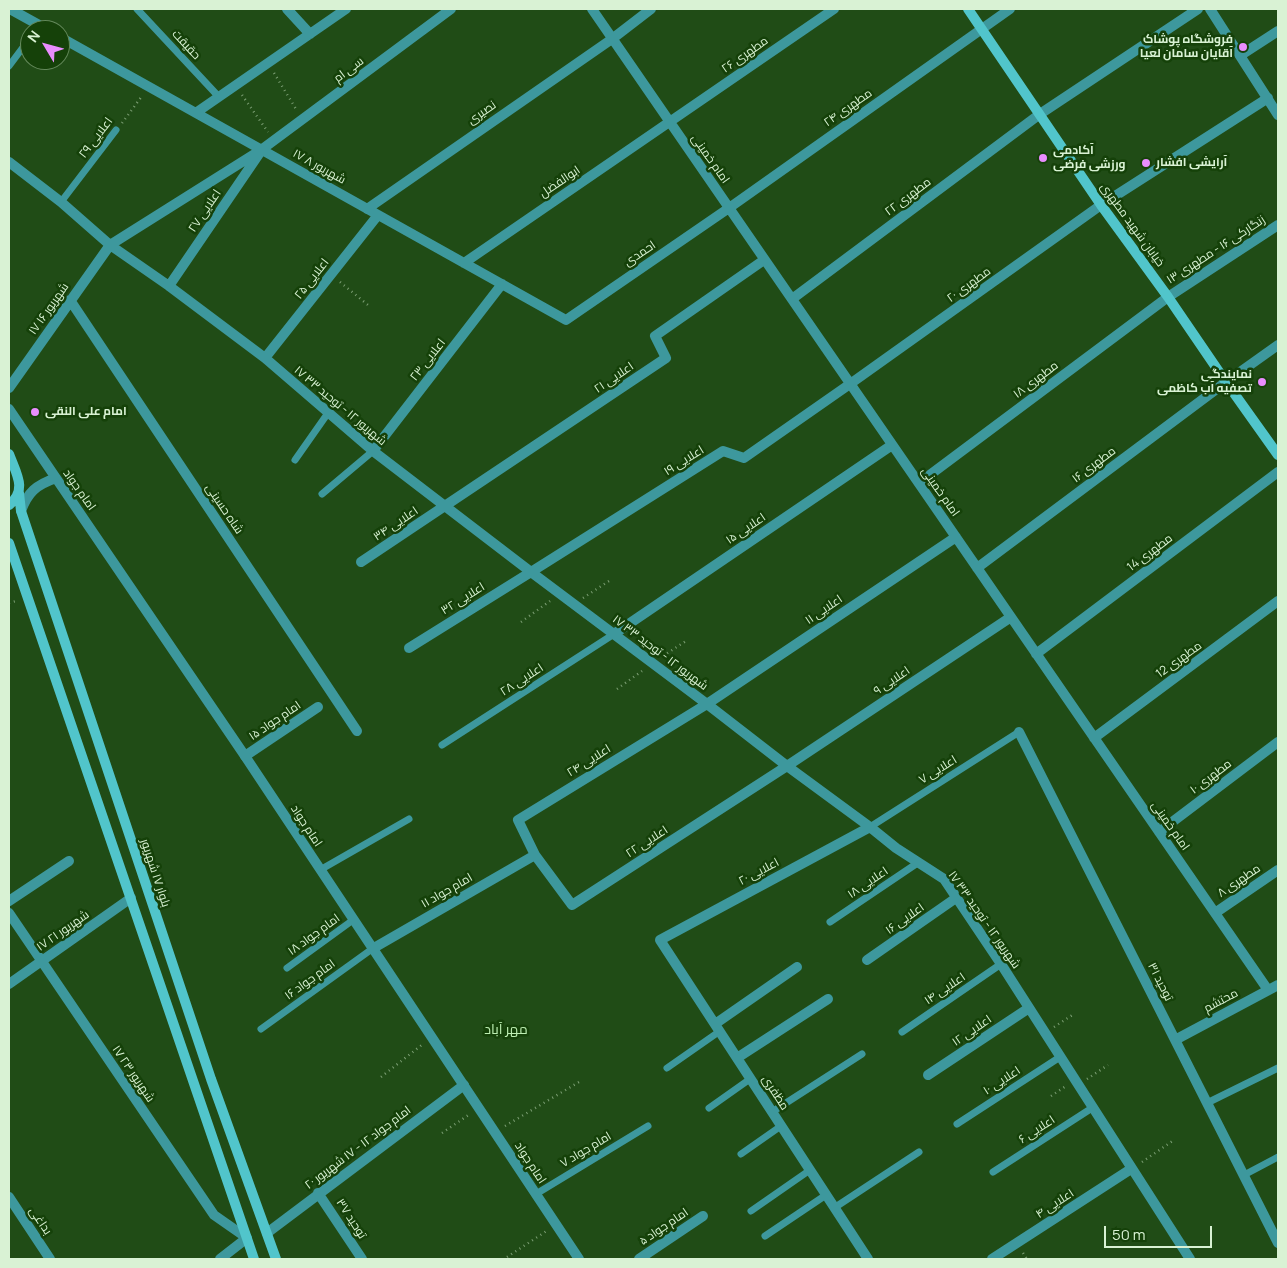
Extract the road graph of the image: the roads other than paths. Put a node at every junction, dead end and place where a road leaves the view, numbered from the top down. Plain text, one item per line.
1 (10, 9) edge
2 (136, 9) edge
3 (287, 9) edge
4 (346, 9) edge
5 (451, 9) edge
6 (592, 9) edge
7 (652, 9) edge
8 (834, 9) edge
9 (968, 9) edge
10 (1010, 9) edge
11 (1198, 9) edge
12 (1210, 9) edge
13 (29, 20) edge
14 (982, 29) junction
15 (1278, 31) edge
16 (310, 34) junction
17 (612, 38) junction
18 (70, 43) edge
19 (20, 51) edge
20 (1241, 55) junction
21 (9, 66) edge
22 (219, 97) junction
23 (1268, 98) junction
24 (197, 112) junction
25 (1040, 114) junction
26 (1278, 115) edge
27 (670, 122) junction
28 (116, 130) road end
29 (261, 150) junction
30 (9, 162) edge
31 (61, 202) junction
32 (1101, 205) junction
33 (729, 208) junction
34 (367, 209) junction
35 (378, 215) junction
36 (1278, 225) edge
37 (110, 245) junction
38 (764, 260) junction
39 (464, 263) junction
40 (502, 284) junction
41 (170, 286) junction
42 (1168, 297) junction
43 (792, 299) junction
44 (70, 300) junction
45 (566, 320) joint
46 (1278, 344) edge
47 (265, 358) junction
48 (1226, 382) junction
49 (850, 384) junction
50 (9, 388) edge
51 (9, 409) edge
52 (328, 412) junction
53 (892, 445) junction
54 (373, 451) junction
55 (9, 454) edge
56 (1278, 455) edge
57 (295, 460) dead end
58 (1278, 472) edge
59 (56, 478) junction
60 (919, 483) junction
61 (19, 493) junction
62 (322, 494) dead end
63 (9, 505) edge
64 (445, 506) junction
65 (21, 511) junction
66 (956, 537) junction
67 (9, 543) edge
68 (361, 562) dead end
69 (977, 568) junction
70 (531, 572) junction
71 (1278, 602) edge
72 (1011, 617) junction
73 (614, 634) junction
74 (408, 648) dead end
75 (1036, 654) junction
76 (707, 704) junction
77 (318, 707) dead end
78 (356, 731) dead end
79 (1019, 732) joint
80 (1094, 738) junction
81 (1278, 742) edge
82 (442, 744) dead end
83 (245, 756) junction
84 (787, 766) junction
85 (409, 820) dead end
86 (870, 827) junction
87 (1159, 832) junction
88 (535, 855) junction
89 (69, 862) dead end
90 (919, 862) junction
91 (320, 870) junction
92 (1278, 870) edge
93 (131, 898) junction
94 (956, 898) junction
95 (9, 901) edge
96 (9, 913) edge
97 (1215, 913) junction
98 (353, 920) junction
99 (830, 922) dead end
100 (660, 940) joint
101 (372, 949) junction
102 (868, 960) dead end
103 (41, 961) junction
104 (1001, 964) junction
105 (797, 967) dead end
106 (287, 968) dead end
107 (9, 984) edge
108 (1278, 985) edge
109 (1268, 990) junction
110 (828, 999) dead end
111 (1029, 1008) junction
112 (717, 1027) junction
113 (261, 1029) dead end
114 (902, 1032) dead end
115 (1175, 1040) junction
116 (862, 1054) dead end
117 (1060, 1057) junction
118 (737, 1058) junction
119 (667, 1068) dead end
120 (1278, 1068) edge
121 (928, 1075) dead end
122 (750, 1079) junction
123 (464, 1085) junction
124 (1207, 1103) junction
125 (709, 1108) dead end
126 (1092, 1108) junction
127 (772, 1112) junction
128 (957, 1124) dead end
129 (648, 1126) dead end
130 (781, 1126) junction
131 (919, 1152) dead end
132 (741, 1154) dead end
133 (1278, 1157) edge
134 (1131, 1169) junction
135 (810, 1170) junction
136 (993, 1172) dead end
137 (1244, 1176) junction
138 (318, 1193) junction
139 (536, 1194) junction
140 (826, 1194) junction
141 (9, 1197) edge
142 (834, 1208) junction
143 (751, 1211) dead end
144 (703, 1216) dead end
145 (267, 1233) junction
146 (765, 1236) dead end
147 (247, 1238) junction
148 (1278, 1242) edge
149 (50, 1259) edge
150 (220, 1259) edge
151 (254, 1259) edge
152 (276, 1259) edge
153 (362, 1259) edge
154 (579, 1259) edge
155 (639, 1259) edge
156 (868, 1259) edge
157 (992, 1259) edge
158 (1190, 1259) edge

1 - 13 street
2 - 22 lane, حقیقت
3 - 16 street
4 - 16 street
5 - 29 street, سی ام
6 - 17 street, امام خمینی
7 - 17 street, نصیری
8 - 27 street, مطهری ۲۶
9 - 14 main road, خیابان شهید مطهری
10 - 14 street, مطهری ۲۴
11 - 25 street, مطهری ۲۲
12 - 20 street
14 - 25 main road, خیابان شهید مطهری
14 - 33 street, مطهری ۲۴
15 - 20 street
16 - 22 street
17 - 27 street, امام خمینی
17 - 34 street, نصیری
18 - 24 street, ۱۷ شهریور ۸
19 - 21 lane
20 - 23 street
22 - 24 street
23 - 26 street
23 - 32 street, مطهری ۲۰
24 - 29 street, ۱۷ شهریور ۸
25 - 32 main road, خیابان شهید مطهری
25 - 43 street, مطهری ۲۲
27 - 33 street, امام خمینی
27 - 39 street, ابوالفضل
28 - 31 lane, اعلایی ۲۹
29 - 34 street, ۱۷ شهریور ۸
29 - 37 street, سی ام
29 - 41 street, اعلایی ۲۷
30 - 31 street, ۱۷ شهریور ۱۲ - توحید ۳۳
31 - 37 street, ۱۷ شهریور ۱۲ - توحید ۳۳
32 - 42 main road, خیابان شهید مطهری
32 - 49 street, مطهری ۲۰
33 - 38 street, امام خمینی
33 - 45 street, احمدی
34 - 35 street, ۱۷ شهریور ۸
35 - 39 street, ۱۷ شهریور ۸
35 - 47 street, اعلایی ۲۵
36 - 42 street, زنگارکی ۱۶ - مطهری ۱۳
37 - 41 street, ۱۷ شهریور ۱۲ - توحید ۳۳
37 - 44 street, ۱۷ شهریور ۱۶
38 - 43 street, امام خمینی
38 - 64 street, اعلایی ۲۱
39 - 40 street, ۱۷ شهریور ۸
40 - 45 street, ۱۷ شهریور ۸
40 - 54 street, اعلایی ۲۳
41 - 47 street, ۱۷ شهریور ۱۲ - توحید ۳۳
42 - 48 main road, خیابان شهید مطهری
42 - 60 street, مطهری ۱۸
43 - 49 street, امام خمینی
44 - 50 street, ۱۷ شهریور ۱۶
44 - 78 street, شاه حسینی
46 - 48 street, مطهری ۱۶
47 - 52 street, ۱۷ شهریور ۱۲ - توحید ۳۳
48 - 56 main road, خیابان شهید مطهری
48 - 69 street, مطهری ۱۶
49 - 53 street, امام خمینی
49 - 70 street, اعلایی ۱۹
51 - 59 street, امام جواد
52 - 54 street, ۱۷ شهریور ۱۲ - توحید ۳۳
52 - 57 lane
53 - 60 street, امام خمینی
53 - 73 street, اعلایی ۱۵
54 - 62 lane
54 - 64 street, ۱۷ شهریور ۱۲ - توحید ۳۳
55 - 61 main road, بلوار ۱۷ شهریور
58 - 75 street, مطهری 14
59 - 65 street
59 - 83 street, امام جواد
60 - 66 street, امام خمینی
61 - 63 main road
61 - 65 main road, بلوار ۱۷ شهریور
64 - 68 street, اعلایی ۳۴
64 - 70 street, ۱۷ شهریور ۱۲ - توحید ۳۳
65 - 145 main road, بلوار ۱۷ شهریور
66 - 69 street, امام خمینی
66 - 76 street, اعلایی ۱۱
67 - 93 main road
69 - 72 street, امام خمینی
70 - 73 street, ۱۷ شهریور ۱۲ - توحید ۳۳
70 - 74 street, اعلایی ۳۲
71 - 80 street, مطهری 12
72 - 75 street, امام خمینی
72 - 84 street, اعلایی ۹
73 - 76 street, ۱۷ شهریور ۱۲ - توحید ۳۳
73 - 82 lane, اعلایی ۲۸
75 - 80 street, امام خمینی
76 - 84 street, ۱۷ شهریور ۱۲ - توحید ۳۳
76 - 88 street, اعلایی ۲۴
77 - 83 street, امام جواد ۱۵
79 - 86 lane, اعلایی ۷
79 - 115 street, توحید ۳۱
80 - 87 street, امام خمینی
81 - 87 street, مطهری ۱۰
83 - 91 street, امام جواد
84 - 86 street, ۱۷ شهریور ۱۲ - توحید ۳۳
84 - 88 street, اعلایی ۲۲
85 - 91 lane
86 - 90 street, ۱۷ شهریور ۱۲ - توحید ۳۳
86 - 100 street, اعلایی ۲۰
87 - 97 street, امام خمینی
88 - 101 street, امام جواد ۱۱
89 - 95 street
90 - 94 street, ۱۷ شهریور ۱۲ - توحید ۳۳
90 - 99 lane, اعلایی ۱۸
91 - 98 street, امام جواد
92 - 97 street, مطهری ۸
93 - 103 street, ۱۷ شهریور ۲۱
93 - 147 main road
94 - 102 street, اعلایی ۱۶
94 - 104 street, ۱۷ شهریور ۱۲ - توحید ۳۳
96 - 103 street, ۱۷ شهریور ۲۳
97 - 109 street, امام خمینی
98 - 101 street, امام جواد
98 - 106 lane, امام جواد ۱۸
100 - 112 street, مظفری
101 - 113 lane, امام جواد ۱۶
101 - 123 street, امام جواد
103 - 107 street, ۱۷ شهریور ۲۱
103 - 147 street, ۱۷ شهریور ۲۳
104 - 111 street, ۱۷ شهریور ۱۲ - توحید ۳۳
104 - 114 lane, اعلایی ۱۴
105 - 112 street
108 - 109 street, محتشم
109 - 115 street, محتشم
110 - 118 street
111 - 117 street, ۱۷ شهریور ۱۲ - توحید ۳۳
111 - 121 street, اعلایی ۱۲
112 - 118 street, مظفری
112 - 119 lane
115 - 124 street, توحید ۳۱
116 - 127 lane
117 - 126 street, ۱۷ شهریور ۱۲ - توحید ۳۳
117 - 128 lane, اعلایی ۱۰
118 - 122 street, مظفری
120 - 124 lane
122 - 125 lane
122 - 127 street, مظفری
123 - 138 street, امام جواد ۱۲ - ۱۷ شهریور ۲۰
123 - 139 street, امام جواد
124 - 137 street, توحید ۳۱
126 - 134 street, ۱۷ شهریور ۱۲ - توحید ۳۳
126 - 136 lane, اعلایی ۶
127 - 130 street, مظفری
129 - 139 lane, امام جواد ۷
130 - 132 lane
130 - 135 street, مظفری
131 - 142 lane
133 - 137 lane
134 - 157 street, اعلایی ۴
134 - 158 street, ۱۷ شهریور ۱۲ - توحید ۳۳
135 - 140 street, مظفری
135 - 143 lane
137 - 148 street, توحید ۳۱
138 - 145 street, امام جواد ۱۲ - ۱۷ شهریور ۲۰
138 - 153 street, توحید ۳۷
139 - 154 street, امام جواد
140 - 142 street, مظفری
140 - 146 lane
141 - 149 street, بداغی
142 - 156 street, مظفری
144 - 155 street, امام جواد ۵
145 - 152 main road, بلوار ۱۷ شهریور
147 - 150 street
147 - 151 main road

